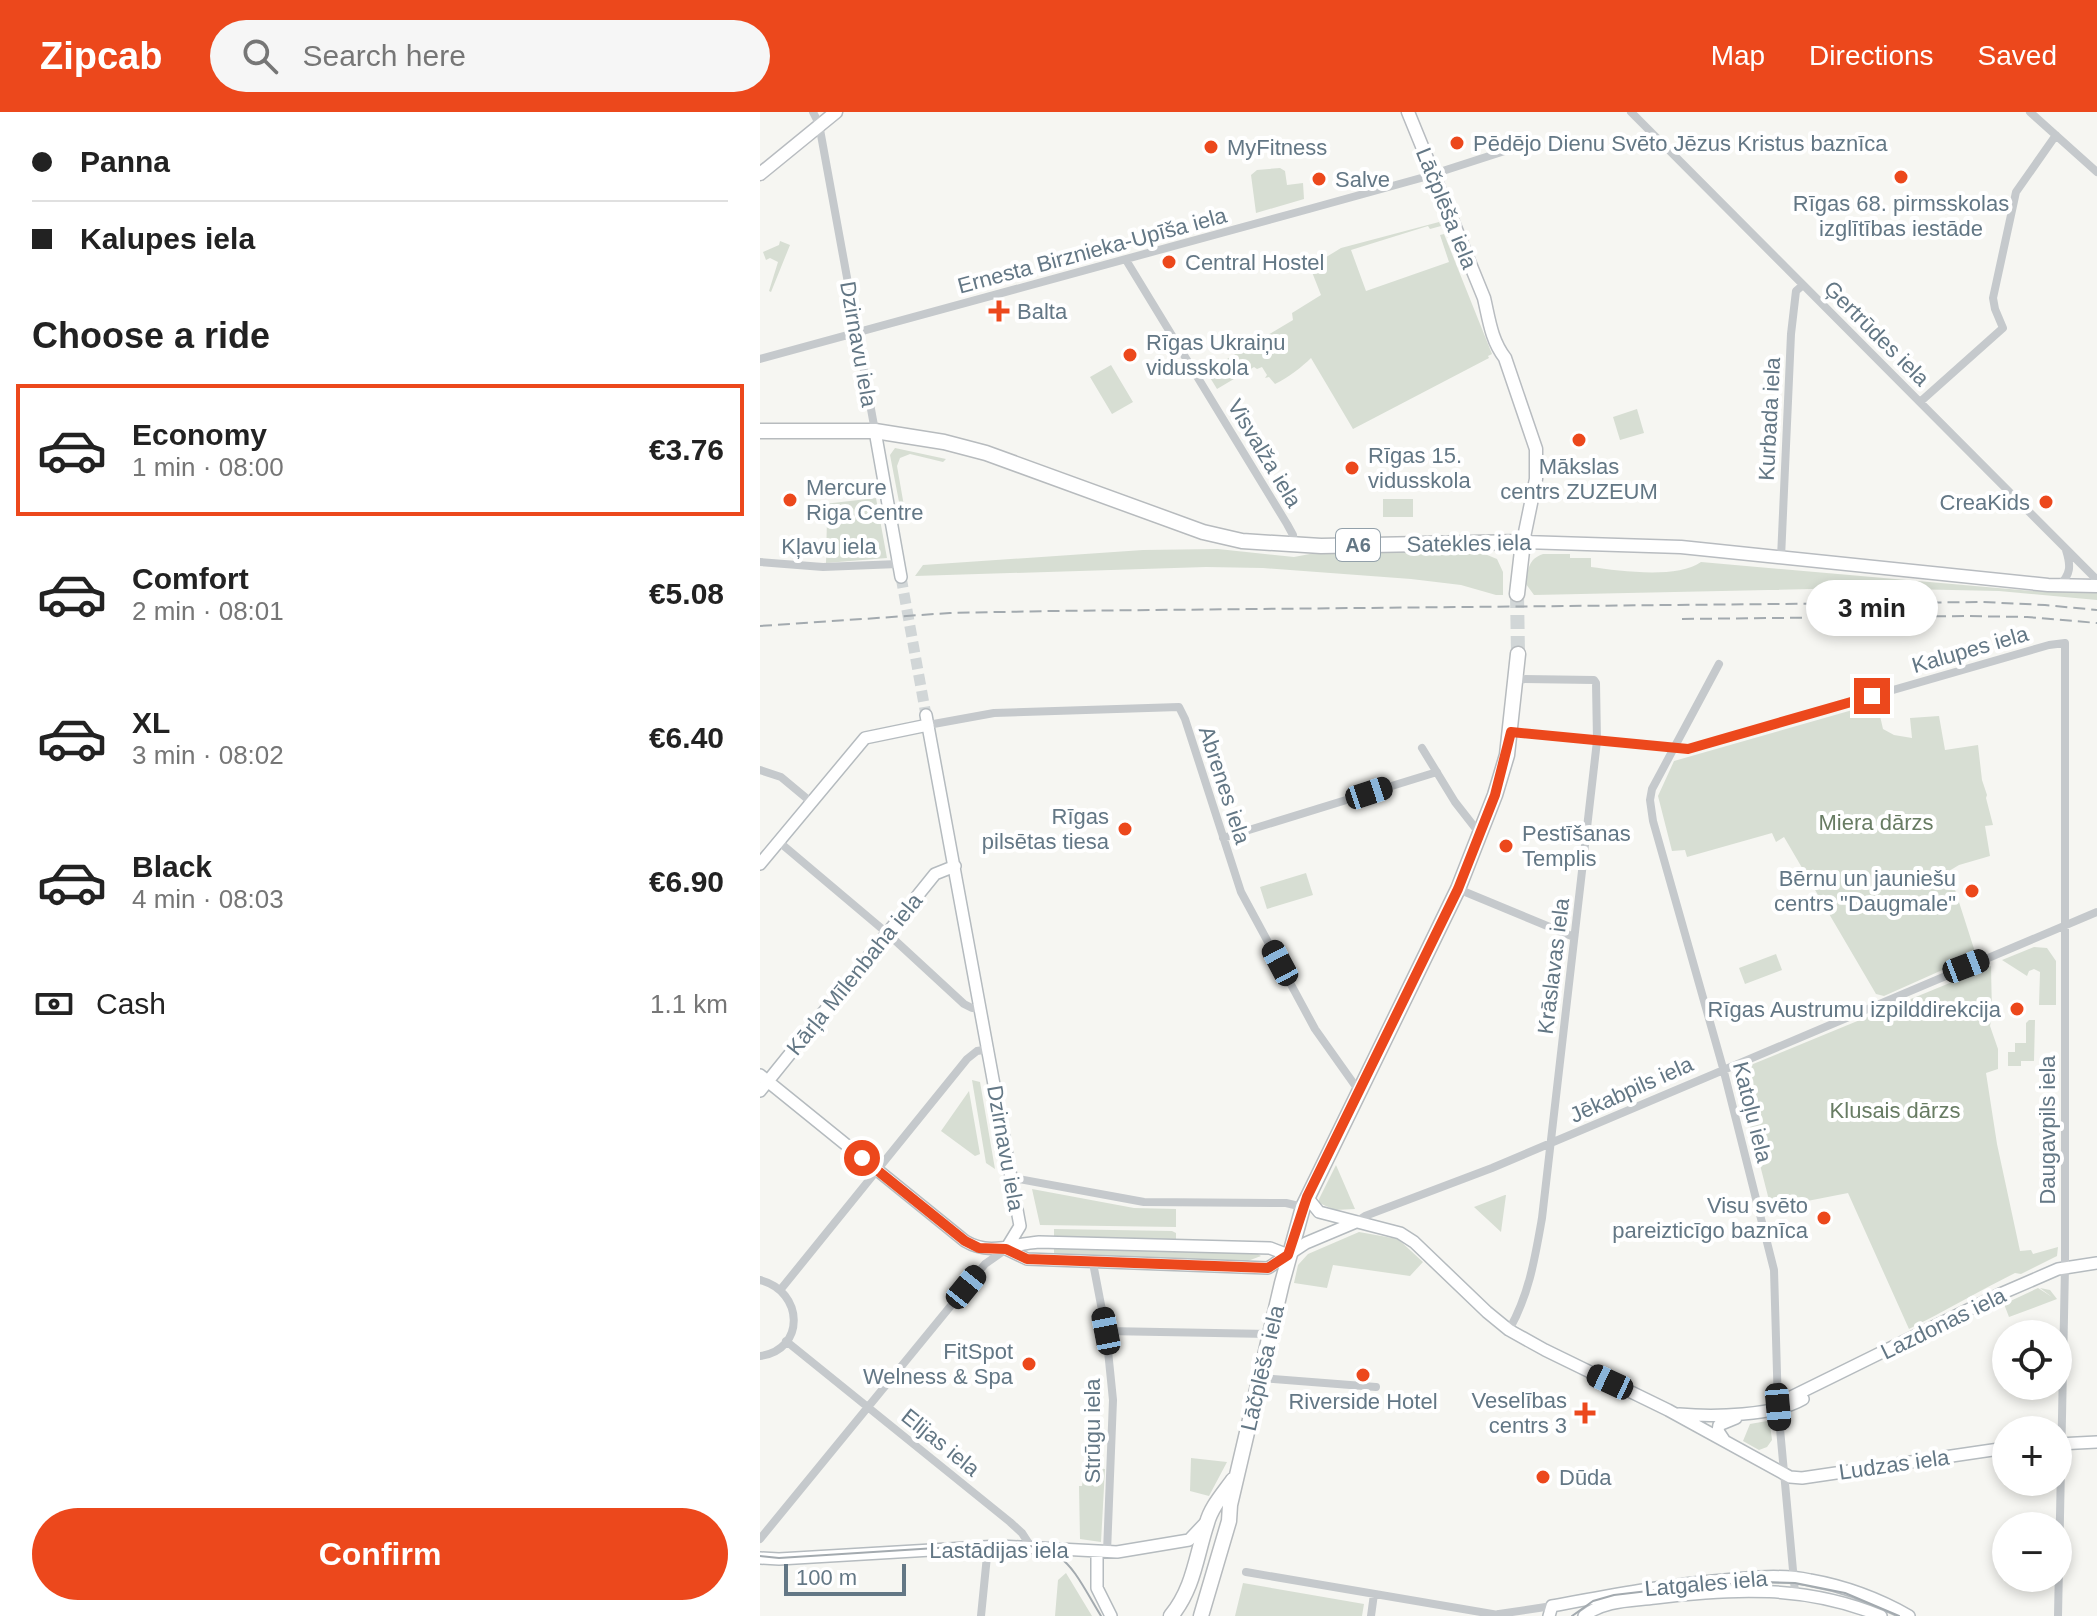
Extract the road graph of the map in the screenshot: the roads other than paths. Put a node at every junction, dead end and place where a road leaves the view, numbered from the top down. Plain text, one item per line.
1 (836, 112) edge
2 (1408, 112) edge
3 (1631, 112) edge
4 (2030, 112) edge
5 (816, 118) edge
6 (2056, 135) junction
7 (1514, 148) dead end
8 (2097, 172) edge
9 (760, 174) edge
10 (1433, 174) junction
11 (1126, 260) junction
12 (1803, 285) junction
13 (857, 332) junction
14 (760, 359) edge
15 (1920, 402) junction
16 (760, 431) edge
17 (875, 431) junction
18 (1523, 542) junction
19 (1294, 545) junction
20 (2066, 549) junction
21 (1781, 558) junction
22 (760, 562) edge
23 (898, 564) junction
24 (901, 577) tunnel mouth
25 (2097, 583) edge
26 (2059, 586) junction
27 (1517, 594) tunnel mouth
28 (2065, 643) joint
29 (1518, 654) tunnel mouth
30 (1719, 664) dead end
31 (1516, 679) junction
32 (927, 720) junction
33 (1511, 732) junction
34 (1597, 741) junction
35 (1422, 748) dead end
36 (1673, 748) junction
37 (760, 770) edge
38 (1437, 772) junction
39 (811, 802) junction
40 (1480, 835) junction
41 (1223, 838) junction
42 (778, 841) junction
43 (760, 864) edge
44 (955, 866) junction
45 (1458, 889) junction
46 (2097, 912) edge
47 (2065, 925) junction
48 (887, 933) junction
49 (1574, 937) junction
50 (981, 1008) junction
51 (989, 1049) junction
52 (1723, 1068) junction
53 (763, 1082) edge
54 (1360, 1091) junction
55 (1548, 1144) junction
56 (878, 1171) junction
57 (1013, 1178) junction
58 (1305, 1202) junction
59 (1356, 1222) junction
60 (1006, 1249) junction
61 (1288, 1255) junction
62 (1093, 1263) junction
63 (2097, 1263) edge
64 (2065, 1267) junction
65 (760, 1280) edge
66 (781, 1289) junction
67 (1509, 1330) junction
68 (1106, 1331) junction
69 (1269, 1334) junction
70 (786, 1341) junction
71 (760, 1356) edge
72 (1259, 1378) junction
73 (1376, 1387) dead end
74 (869, 1407) junction
75 (1778, 1407) junction
76 (1675, 1414) junction
77 (1751, 1414) junction
78 (2061, 1416) edge
79 (1724, 1440) junction
80 (2097, 1442) edge
81 (2072, 1443) edge
82 (1992, 1450) edge
83 (1237, 1473) junction
84 (1784, 1474) junction
85 (2059, 1496) edge
86 (1230, 1505) junction
87 (1207, 1520) junction
88 (760, 1539) edge
89 (1189, 1540) junction
90 (988, 1546) junction
91 (1031, 1547) junction
92 (1200, 1551) junction
93 (1102, 1552) junction
94 (760, 1558) edge
95 (1195, 1572) junction
96 (1246, 1572) dead end
97 (1794, 1578) junction
98 (1213, 1580) junction
99 (1795, 1592) junction
100 (1374, 1594) junction
101 (1551, 1611) edge
102 (1588, 1613) edge
103 (1501, 1615) edge
104 (981, 1616) edge
105 (1111, 1616) edge
106 (1171, 1616) edge
107 (1192, 1616) edge
108 (1201, 1616) edge
109 (1210, 1616) edge
110 (1371, 1616) edge
111 (1881, 1616) edge
112 (1909, 1616) edge
113 (2058, 1616) edge

1 - 5 main road
2 - 10 main road, Lāčplēša iela
3 - 12 street, Ģertrūdes iela
4 - 6 street
5 - 9 main road
5 - 13 street, Dzirnavu iela
6 - 8 street
6 - 15 street
7 - 10 street, Ernesta Birznieka-Upīša iela
10 - 11 street, Ernesta Birznieka-Upīša iela
10 - 18 main road, Lāčplēša iela
11 - 13 street, Ernesta Birznieka-Upīša iela
11 - 19 street, Visvalža iela
12 - 15 street, Ģertrūdes iela
12 - 21 street, Kurbada iela
13 - 14 street, Ernesta Birznieka-Upīša iela
13 - 17 street, Dzirnavu iela
15 - 20 street, Ģertrūdes iela
16 - 17 highway, Satekles iela / A6
17 - 19 highway, Satekles iela / A6
17 - 23 street, Dzirnavu iela
18 - 19 highway, Satekles iela / A6
18 - 21 main road, Satekles iela
18 - 27 highway, Lāčplēša iela
20 - 25 street, Ģertrūdes iela
20 - 26 street
21 - 26 main road, Satekles iela
22 - 23 street, Kļavu iela
23 - 24 street, Dzirnavu iela
25 - 26 main road, Satekles iela
28 - 36 street, Kalupes iela
28 - 47 street, Daugavpils iela
29 - 31 highway, Lāčplēša iela
30 - 36 street, Katoļu iela
31 - 33 highway, Lāčplēša iela
31 - 34 street, Krāslavas iela
32 - 39 street
32 - 41 street, Abrenes iela
32 - 44 street, Dzirnavu iela
33 - 34 street, Kalupes iela
33 - 40 highway, Lāčplēša iela
34 - 36 street, Kalupes iela
34 - 49 street, Krāslavas iela
35 - 38 street
36 - 52 street, Katoļu iela
37 - 39 street
38 - 40 street
38 - 41 street
39 - 42 street
40 - 45 highway, Lāčplēša iela
41 - 54 street, Abrenes iela
42 - 43 street
42 - 48 street
44 - 48 street, Kārļa Mīlenbaha iela
44 - 50 street, Dzirnavu iela
45 - 49 street
45 - 54 highway, Lāčplēša iela
46 - 47 street, Jēkabpils iela
47 - 52 street, Jēkabpils iela
47 - 64 street, Daugavpils iela
48 - 50 street
48 - 53 street, Kārļa Mīlenbaha iela
49 - 55 street, Krāslavas iela
50 - 51 street, Dzirnavu iela
51 - 56 street
51 - 57 street, Dzirnavu iela
52 - 55 street, Jēkabpils iela
52 - 75 street, Katoļu iela
53 - 56 street
54 - 58 highway, Lāčplēša iela
55 - 59 street, Jēkabpils iela
55 - 67 street, Krāslavas iela
56 - 60 street
56 - 66 street
57 - 58 street
57 - 60 street, Dzirnavu iela
58 - 59 street
58 - 61 highway, Lāčplēša iela
59 - 61 street
59 - 67 street
60 - 61 street
60 - 62 street
60 - 74 street
61 - 62 street
61 - 69 highway, Lāčplēša iela
62 - 68 street, Strūgu iela
63 - 64 street, Lazdonas iela
64 - 75 street, Lazdonas iela
64 - 78 street, Daugavpils iela
65 - 66 street
66 - 70 street
67 - 76 street
68 - 69 street
68 - 93 street, Strūgu iela
69 - 72 highway, Lāčplēša iela
70 - 71 street
70 - 74 street, Elijas iela
72 - 73 street
72 - 83 highway, Lāčplēša iela
74 - 88 street
74 - 91 street, Elijas iela
75 - 77 street, Lazdonas iela
75 - 84 street, Katoļu iela
76 - 77 street
76 - 79 street
77 - 79 street
79 - 84 street
80 - 81 street
82 - 84 street, Ludzas iela
83 - 86 highway, Lāčplēša iela
83 - 87 highway
84 - 97 street, Katoļu iela
85 - 113 street, Daugavpils iela
86 - 98 highway, Lāčplēša iela
86 - 107 highway, Lāčplēša iela
87 - 89 street
87 - 92 highway
89 - 92 street
89 - 93 street, Lastādijas iela
90 - 91 street, Lastādijas iela
90 - 94 street, Lastādijas iela
90 - 104 street
91 - 93 street, Lastādijas iela
92 - 95 highway
93 - 105 street
95 - 106 highway
95 - 107 highway
96 - 100 street, Latgales iela
97 - 99 street, Katoļu iela
97 - 101 street, Latgales iela
97 - 112 street, Latgales iela
98 - 108 highway, Lāčplēša iela
98 - 109 highway
99 - 102 street, Latgales iela
99 - 111 street, Latgales iela
100 - 103 street, Latgales iela
100 - 110 street
101 - 103 street, Latgales iela

